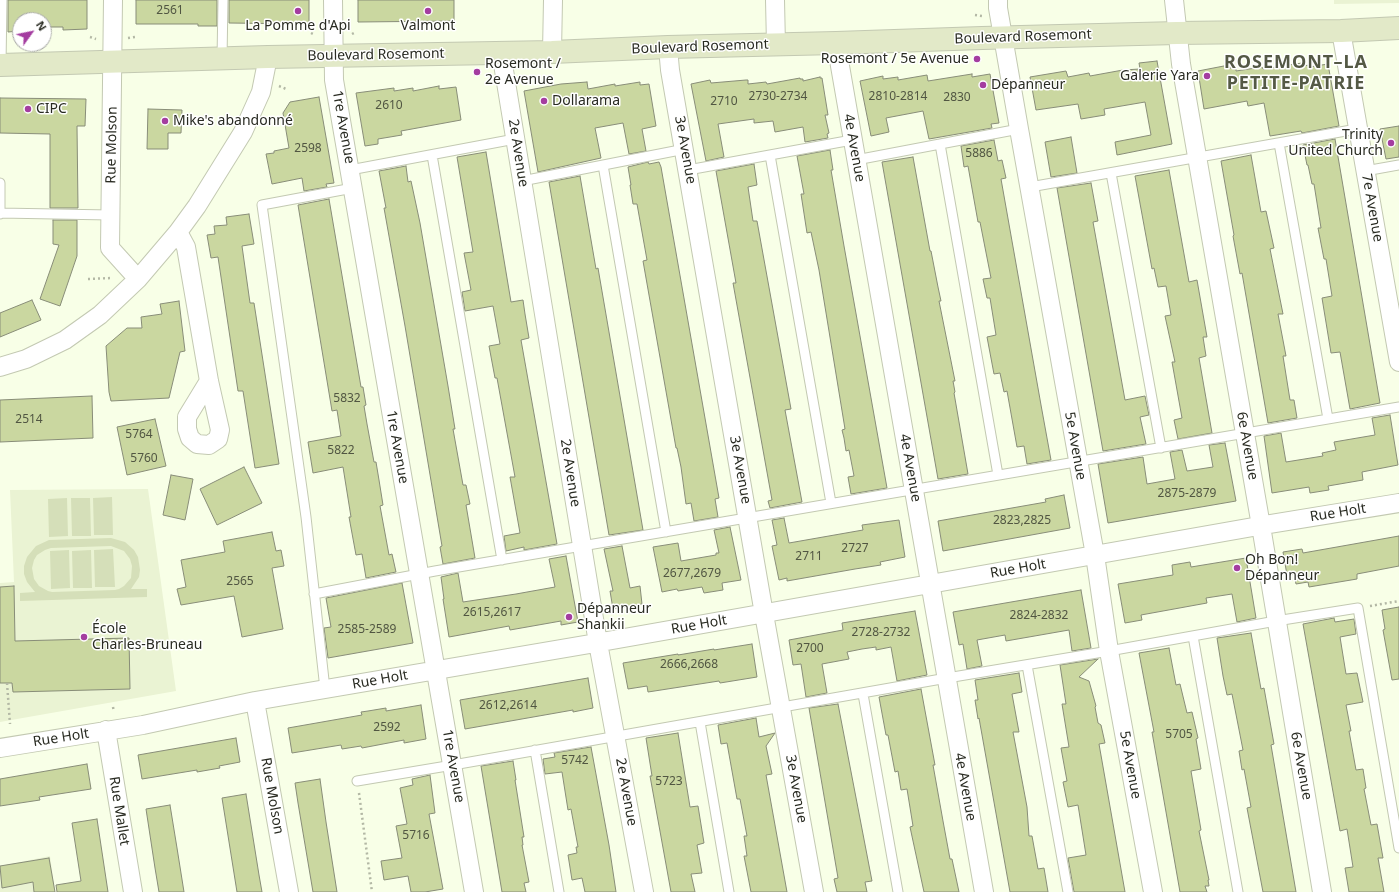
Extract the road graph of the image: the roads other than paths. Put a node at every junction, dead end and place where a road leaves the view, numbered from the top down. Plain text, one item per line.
1 (2, 0) edge
2 (113, 0) edge
3 (223, 0) edge
4 (333, 0) edge
5 (554, 0) edge
6 (776, 0) edge
7 (998, 0) edge
8 (1174, 0) edge
9 (1399, 28) edge
10 (1341, 31) junction
11 (1177, 32) junction
12 (1004, 38) junction
13 (836, 43) junction
14 (776, 45) junction
15 (668, 47) junction
16 (501, 52) junction
17 (552, 52) junction
18 (333, 56) junction
19 (268, 57) junction
20 (222, 59) junction
21 (113, 61) junction
22 (0, 65) edge
23 (1019, 129) junction
24 (1357, 129) junction
25 (515, 139) junction
26 (852, 140) junction
27 (1279, 143) junction
28 (940, 144) junction
29 (685, 149) junction
30 (432, 155) junction
31 (770, 155) junction
32 (1198, 158) junction
33 (856, 160) junction
34 (603, 165) junction
35 (1399, 165) edge
36 (350, 170) junction
37 (688, 170) junction
38 (1366, 171) junction
39 (1111, 173) junction
40 (522, 181) junction
41 (0, 183) edge
42 (1030, 187) junction
43 (353, 188) junction
44 (0, 214) edge
45 (110, 215) junction
46 (178, 232) junction
47 (138, 279) junction
48 (1399, 362) edge
49 (0, 367) edge
50 (209, 381) dead end
51 (1399, 407) edge
52 (1328, 419) junction
53 (1244, 433) junction
54 (1161, 448) junction
55 (1078, 462) junction
56 (998, 475) junction
57 (914, 490) junction
58 (831, 503) junction
59 (1399, 503) edge
60 (748, 518) junction
61 (1261, 526) junction
62 (666, 532) junction
63 (582, 547) junction
64 (1095, 555) junction
65 (502, 560) junction
66 (419, 574) junction
67 (930, 584) junction
68 (314, 594) junction
69 (764, 614) junction
70 (1276, 620) junction
71 (1193, 636) junction
72 (598, 643) junction
73 (1109, 651) junction
74 (1027, 665) junction
75 (437, 670) junction
76 (946, 678) junction
77 (325, 689) junction
78 (863, 694) junction
79 (255, 701) junction
80 (781, 707) junction
81 (700, 722) junction
82 (106, 730) junction
83 (616, 736) junction
84 (0, 748) edge
85 (535, 750) junction
86 (453, 765) junction
87 (357, 781) road end
88 (1399, 848) edge
89 (133, 892) edge
90 (289, 892) edge
91 (474, 892) edge
92 (559, 892) edge
93 (644, 892) edge
94 (729, 892) edge
95 (814, 892) edge
96 (898, 892) edge
97 (984, 892) edge
98 (1068, 892) edge
99 (1153, 892) edge
100 (1238, 892) edge
101 (1322, 892) edge

1 - 22 lane
2 - 21 street, Rue Molson
3 - 20 lane
4 - 18 street, 1re Avenue
5 - 17 street
6 - 14 street
7 - 12 street, 5e Avenue
8 - 11 street, 6e Avenue
9 - 10 main road, Boulevard Rosemont
10 - 11 main road, Boulevard Rosemont
10 - 24 street, 7e Avenue
11 - 12 main road, Boulevard Rosemont
11 - 32 street, 6e Avenue
12 - 13 main road, Boulevard Rosemont
12 - 23 street, 5e Avenue
13 - 14 main road, Boulevard Rosemont
13 - 26 street, 4e Avenue
14 - 15 main road, Boulevard Rosemont
15 - 17 main road, Boulevard Rosemont
15 - 29 street, 3e Avenue
16 - 17 main road, Boulevard Rosemont
16 - 18 main road, Boulevard Rosemont
16 - 25 street, 2e Avenue
18 - 19 main road, Boulevard Rosemont
18 - 36 street, 1re Avenue
19 - 20 main road, Boulevard Rosemont
19 - 46 street
20 - 21 main road, Boulevard Rosemont
21 - 22 main road, Boulevard Rosemont
21 - 45 street, Rue Molson
23 - 28 lane
23 - 42 street, 5e Avenue
24 - 27 lane
24 - 38 street, 7e Avenue
25 - 30 lane
25 - 40 street, 2e Avenue
26 - 31 lane
26 - 33 street, 4e Avenue
27 - 32 lane
27 - 52 lane
28 - 33 lane
28 - 56 lane
29 - 34 lane
29 - 37 street, 3e Avenue
30 - 36 lane
30 - 65 lane
31 - 37 lane
31 - 58 lane
32 - 39 lane
32 - 53 street, 6e Avenue
33 - 57 street, 4e Avenue
34 - 40 lane
34 - 62 lane
35 - 38 lane
36 - 43 street, 1re Avenue
37 - 60 street, 3e Avenue
38 - 48 street, 7e Avenue
39 - 42 lane
39 - 54 lane
40 - 63 street, 2e Avenue
41 - 44 lane
42 - 55 street, 5e Avenue
43 - 66 street, 1re Avenue
43 - 68 lane
44 - 45 lane
45 - 47 street, Rue Molson
46 - 47 street
46 - 50 street
47 - 49 street
51 - 52 lane
52 - 53 lane
53 - 54 lane
53 - 61 street, 6e Avenue
54 - 55 lane
55 - 56 lane
55 - 64 street, 5e Avenue
56 - 57 lane
57 - 58 lane
57 - 67 street, 4e Avenue
58 - 60 lane
59 - 61 street, Rue Holt
60 - 62 lane
60 - 69 street, 3e Avenue
61 - 64 street, Rue Holt
61 - 70 street, 6e Avenue
62 - 63 lane
63 - 65 lane
63 - 72 street, 2e Avenue
64 - 67 street, Rue Holt
64 - 73 street, 5e Avenue
65 - 66 lane
66 - 68 lane
66 - 75 street, 1re Avenue
67 - 69 street, Rue Holt
67 - 76 street, 4e Avenue
68 - 77 lane
69 - 72 street, Rue Holt
69 - 80 street, 3e Avenue
70 - 71 lane
70 - 88 lane
70 - 101 street, 6e Avenue
71 - 73 lane
71 - 100 lane
72 - 75 street, Rue Holt
72 - 83 street, 2e Avenue
73 - 74 lane
73 - 99 street, 5e Avenue
74 - 76 lane
74 - 98 lane
75 - 77 street, Rue Holt
75 - 86 street, 1re Avenue
76 - 78 lane
76 - 97 street, 4e Avenue
77 - 79 street, Rue Holt
78 - 80 lane
78 - 96 lane
79 - 82 street, Rue Holt
79 - 90 street, Rue Molson
80 - 81 lane
80 - 95 street, 3e Avenue
81 - 83 lane
81 - 94 lane
82 - 84 street, Rue Holt
82 - 89 street, Rue Mallet
83 - 85 lane
83 - 93 street, 2e Avenue
85 - 86 lane
85 - 92 lane
86 - 87 lane
86 - 91 street, 1re Avenue

